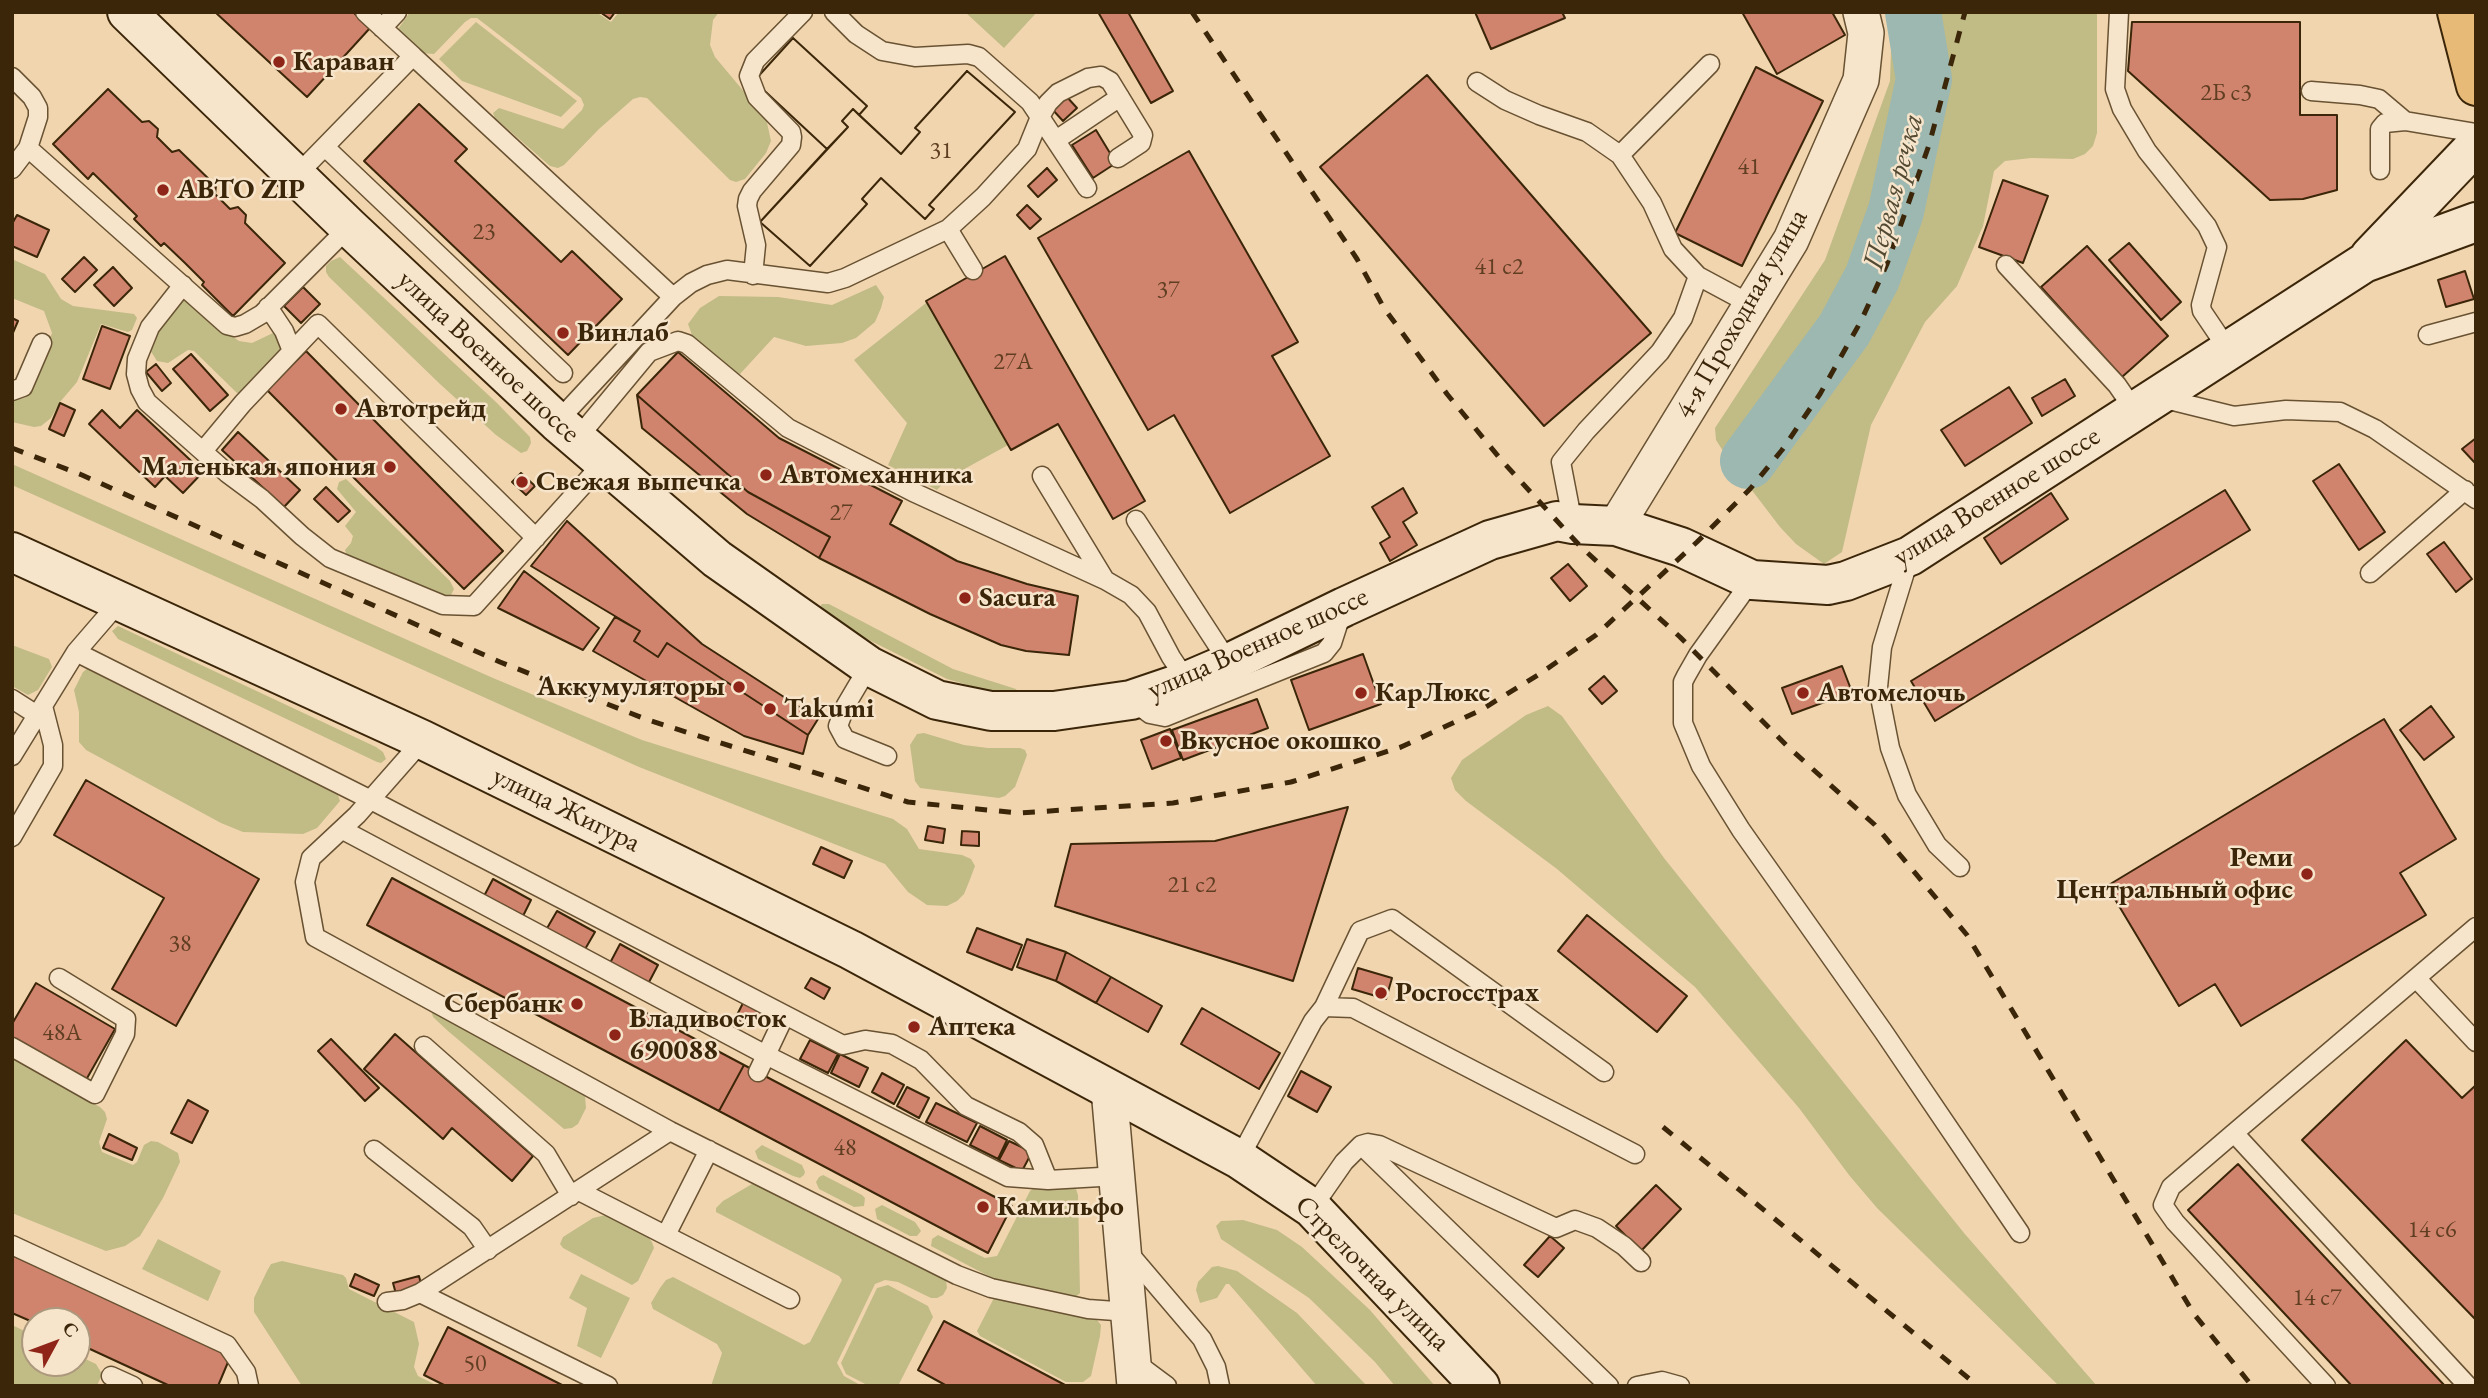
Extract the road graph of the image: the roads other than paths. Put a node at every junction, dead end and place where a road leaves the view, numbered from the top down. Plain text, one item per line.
1 (127, 12) edge
2 (365, 12) edge
3 (397, 12) edge
4 (803, 12) edge
5 (834, 12) edge
6 (1861, 12) edge
7 (2119, 12) edge
8 (2457, 12) edge
9 (382, 28) junction
10 (413, 56) junction
11 (1710, 64) dead end
12 (12, 77) edge
13 (1477, 82) dead end
14 (2476, 86) edge
15 (2311, 91) dead end
16 (1120, 97) junction
17 (1040, 117) junction
18 (2405, 121) junction
19 (2476, 133) edge
20 (1056, 141) junction
21 (2476, 145) edge
22 (325, 147) junction
23 (28, 148) junction
24 (1620, 155) junction
25 (1118, 158) dead end
26 (12, 169) edge
27 (2380, 170) dead end
28 (296, 176) junction
29 (1087, 188) dead end
30 (2476, 222) edge
31 (349, 227) junction
32 (948, 229) junction
33 (2364, 263) junction
34 (2006, 265) dead end
35 (973, 270) dead end
36 (753, 275) junction
37 (1698, 276) junction
38 (183, 285) junction
39 (673, 297) junction
40 (1752, 306) junction
41 (268, 307) junction
42 (2476, 322) edge
43 (2428, 335) dead end
44 (42, 343) dead end
45 (292, 351) junction
46 (2230, 351) junction
47 (564, 373) dead end
48 (12, 391) edge
49 (2146, 404) junction
50 (579, 442) junction
51 (202, 451) junction
52 (1042, 476) dead end
53 (2470, 494) edge
54 (1136, 520) dead end
55 (1573, 524) junction
56 (1616, 526) junction
57 (536, 538) junction
58 (12, 552) edge
59 (1910, 556) junction
60 (2370, 573) dead end
61 (1105, 580) junction
62 (1752, 580) junction
63 (120, 601) junction
64 (1344, 607) junction
65 (76, 653) junction
66 (1230, 663) junction
67 (869, 666) junction
68 (1187, 681) junction
69 (12, 699) edge
70 (1131, 700) junction
71 (40, 710) junction
72 (423, 740) junction
73 (12, 756) edge
74 (887, 756) dead end
75 (371, 800) junction
76 (343, 830) junction
77 (12, 837) edge
78 (1960, 867) dead end
79 (2476, 927) edge
80 (59, 978) dead end
81 (2416, 978) junction
82 (1324, 1007) junction
83 (785, 1015) junction
84 (2476, 1042) edge
85 (424, 1046) dead end
86 (12, 1047) edge
87 (766, 1055) junction
88 (758, 1072) dead end
89 (1604, 1072) dead end
90 (1109, 1089) junction
91 (670, 1130) junction
92 (2234, 1133) junction
93 (1361, 1145) junction
94 (374, 1150) dead end
95 (709, 1150) junction
96 (1635, 1154) dead end
97 (1239, 1159) junction
98 (1118, 1176) junction
99 (1048, 1180) junction
100 (575, 1194) junction
101 (1312, 1208) junction
102 (2020, 1233) dead end
103 (666, 1234) junction
104 (12, 1245) edge
105 (1124, 1247) junction
106 (488, 1250) junction
107 (1641, 1262) dead end
108 (419, 1293) junction
109 (790, 1299) dead end
110 (387, 1302) dead end
111 (1129, 1312) junction
112 (1133, 1373) edge
113 (111, 1376) dead end
114 (133, 1386) edge
115 (248, 1386) edge
116 (608, 1386) edge
117 (1167, 1386) edge
118 (1220, 1386) edge
119 (1480, 1386) edge
120 (1609, 1386) edge
121 (1637, 1386) edge
122 (1680, 1386) edge
123 (2326, 1386) edge
124 (2468, 1386) edge

1 - 28 main road, улица Военное шоссе
2 - 9 lane
3 - 9 lane
4 - 36 lane
5 - 17 lane
6 - 40 street, 4-я Проходная улица
7 - 46 lane
8 - 14 main road
9 - 10 lane
10 - 22 lane
10 - 39 lane
11 - 24 lane
12 - 23 lane
13 - 24 lane
15 - 18 lane
16 - 17 lane
16 - 20 lane
16 - 25 lane
17 - 20 lane
17 - 32 lane
18 - 19 lane
18 - 27 lane
20 - 29 lane
21 - 33 main road, улица Военное шоссе
22 - 28 lane
22 - 47 lane
23 - 26 lane
23 - 38 lane
24 - 37 lane
28 - 31 main road, улица Военное шоссе
30 - 33 main road, улица Военное шоссе
31 - 41 lane
31 - 50 main road, улица Военное шоссе
32 - 35 lane
32 - 36 lane
33 - 46 main road, улица Военное шоссе
34 - 49 lane
36 - 39 lane
37 - 40 lane
37 - 55 lane
38 - 41 lane
38 - 51 lane
39 - 50 lane
40 - 56 street, 4-я Проходная улица
41 - 45 lane
42 - 43 lane
44 - 48 lane
45 - 51 lane
45 - 57 lane
46 - 49 main road, улица Военное шоссе
49 - 53 lane
49 - 59 main road, улица Военное шоссе
50 - 57 lane
50 - 61 lane
50 - 67 main road, улица Военное шоссе
51 - 57 lane
52 - 61 lane
53 - 60 lane
54 - 66 lane
55 - 56 main road, улица Военное шоссе
55 - 64 main road, улица Военное шоссе
56 - 62 main road, улица Военное шоссе
58 - 63 main road, улица Жигура
59 - 62 main road, улица Военное шоссе
59 - 78 lane
61 - 68 lane
62 - 102 lane
63 - 65 lane
63 - 72 main road, улица Жигура
64 - 66 main road, улица Военное шоссе
64 - 70 lane
65 - 71 lane
65 - 75 lane
66 - 68 main road, улица Военное шоссе
67 - 70 main road, улица Военное шоссе
67 - 74 lane
68 - 70 main road, улица Военное шоссе
69 - 71 lane
71 - 73 lane
71 - 77 lane
72 - 75 lane
72 - 90 main road, улица Жигура
75 - 76 lane
75 - 83 lane
76 - 87 lane
76 - 91 lane
79 - 81 lane
80 - 86 lane
81 - 84 lane
81 - 92 lane
82 - 89 lane
82 - 96 lane
82 - 97 lane
83 - 87 lane
83 - 99 lane
85 - 100 lane
87 - 88 lane
87 - 99 lane
90 - 97 main road, Стрелочная улица
90 - 98 street
91 - 95 lane
91 - 100 lane
92 - 123 lane
92 - 124 lane
93 - 101 lane
93 - 107 lane
93 - 120 lane
94 - 106 lane
95 - 103 lane
95 - 111 lane
97 - 101 main road, Стрелочная улица
98 - 99 lane
98 - 105 street
100 - 103 lane
100 - 106 lane
101 - 119 main road, Стрелочная улица
103 - 109 lane
104 - 115 lane
105 - 111 street
105 - 118 lane
106 - 108 lane
108 - 110 lane
108 - 116 lane
111 - 112 street
112 - 117 lane
113 - 114 lane
121 - 122 lane

